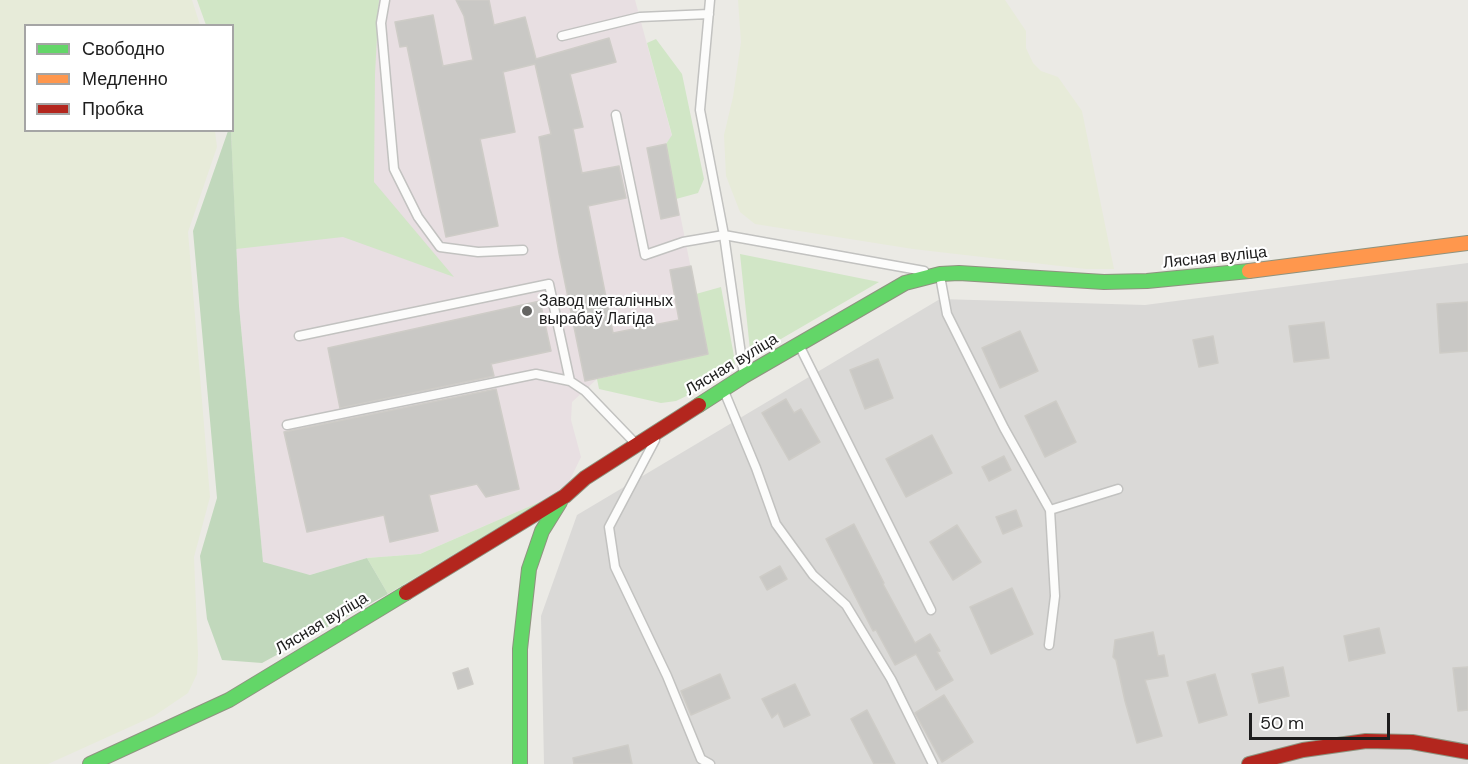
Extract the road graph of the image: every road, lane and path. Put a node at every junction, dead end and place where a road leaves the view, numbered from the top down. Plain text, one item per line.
1 (385, 0) edge
2 (710, 0) edge
3 (709, 14) junction
4 (562, 36) dead end
5 (616, 115) dead end
6 (724, 235) junction
7 (1468, 243) edge
8 (523, 250) dead end
9 (940, 274) junction
10 (299, 336) dead end
11 (799, 345) junction
12 (744, 376) junction
13 (570, 381) junction
14 (723, 389) junction
15 (287, 425) dead end
16 (660, 428) junction
17 (636, 444) junction
18 (1118, 489) dead end
19 (565, 496) junction
20 (1050, 510) junction
21 (931, 610) dead end
22 (1049, 645) dead end
23 (1468, 752) edge
24 (90, 764) edge
25 (520, 764) edge
26 (710, 764) edge
27 (933, 764) edge
28 (1250, 764) edge

1 - 8 lane
2 - 3 lane
3 - 4 lane
3 - 6 lane
5 - 6 lane
6 - 9 lane
6 - 12 lane
7 - 9 main road, Лясная вуліца
9 - 11 main road, Лясная вуліца
9 - 20 lane
10 - 13 lane
11 - 12 main road, Лясная вуліца
11 - 21 lane
12 - 14 main road, Лясная вуліца
13 - 15 lane
13 - 17 lane
14 - 16 main road, Лясная вуліца
14 - 27 lane
16 - 17 main road, Лясная вуліца
16 - 26 lane
17 - 19 main road, Лясная вуліца
18 - 20 lane
19 - 24 main road, Лясная вуліца
19 - 25 main road
20 - 22 lane
23 - 28 main road

